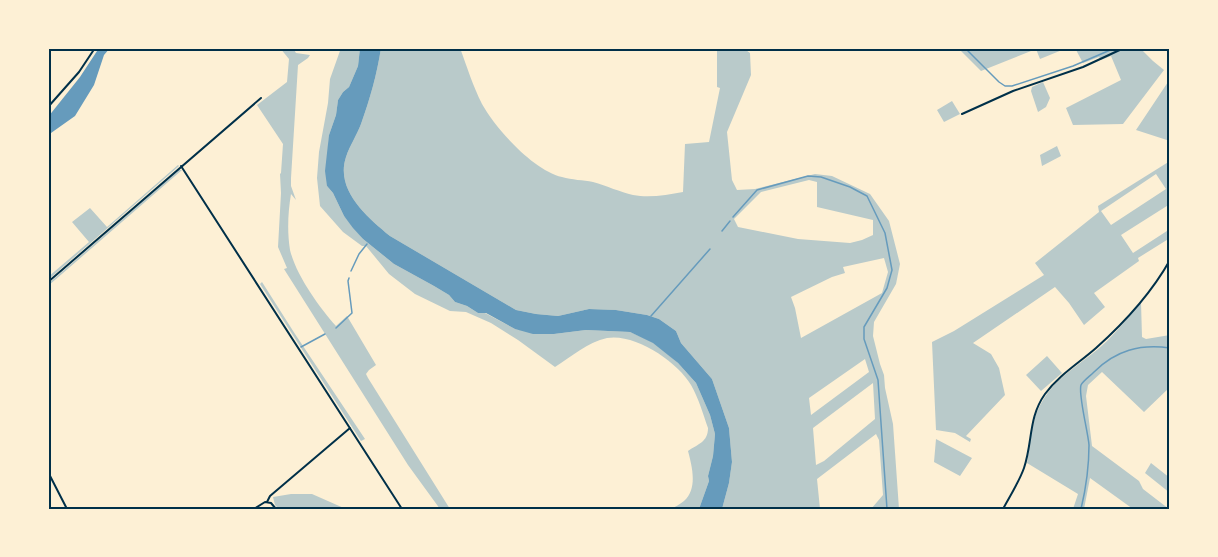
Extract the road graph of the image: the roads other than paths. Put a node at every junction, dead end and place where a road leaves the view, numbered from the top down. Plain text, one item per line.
1 (95, 48) edge
2 (1124, 48) edge
3 (261, 98) dead end
4 (48, 108) edge
5 (962, 114) dead end
6 (181, 166) junction
7 (1170, 260) edge
8 (48, 282) edge
9 (350, 428) junction
10 (48, 472) edge
11 (267, 502) junction
12 (67, 509) edge
13 (254, 509) edge
14 (276, 509) edge
15 (402, 509) edge
16 (1003, 509) edge

1 - 4 street
2 - 5 street
3 - 6 street
6 - 8 street
6 - 9 street
7 - 16 street
9 - 11 street
9 - 15 street
10 - 12 street
11 - 13 street
11 - 14 street

